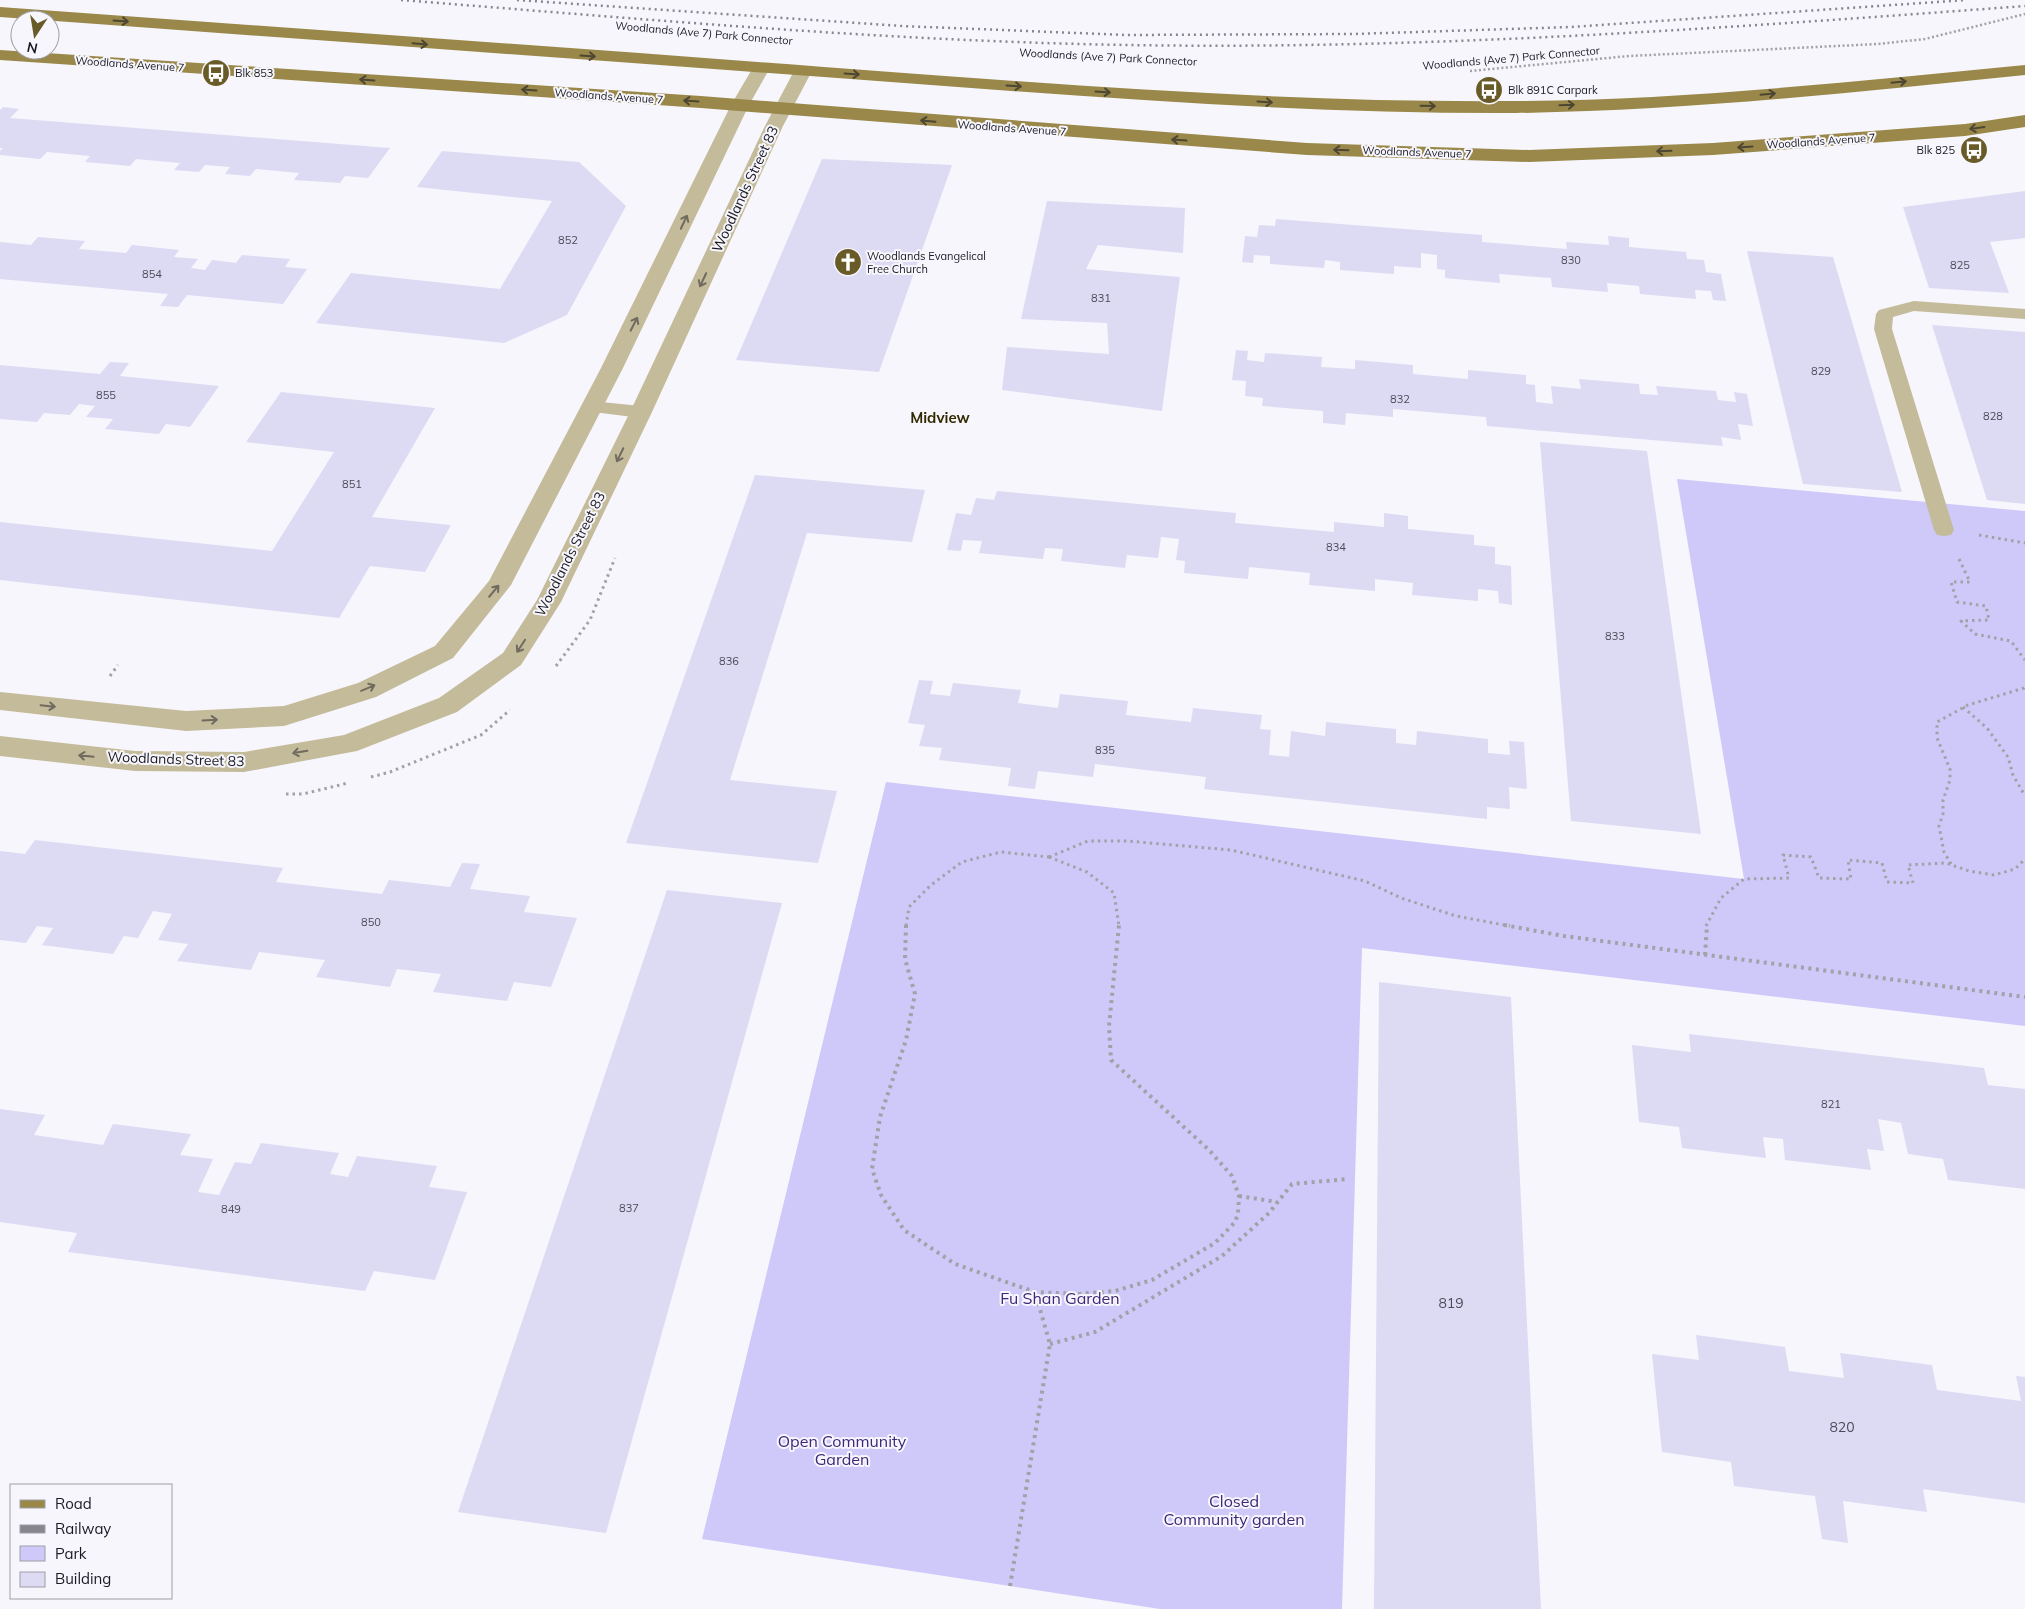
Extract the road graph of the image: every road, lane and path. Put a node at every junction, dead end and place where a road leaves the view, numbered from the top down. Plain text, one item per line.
1 (0, 12) edge
2 (2025, 14) edge
3 (0, 55) edge
4 (761, 68) junction
5 (2025, 70) edge
6 (803, 71) junction
7 (1466, 72) dead end
8 (740, 105) junction
9 (783, 109) junction
10 (2025, 121) edge
11 (2025, 314) edge
12 (591, 407) junction
13 (641, 412) junction
14 (1944, 530) junction
15 (2025, 543) edge
16 (2025, 660) edge
17 (2025, 685) edge
18 (0, 701) edge
19 (1963, 707) junction
20 (0, 746) edge
21 (2025, 796) edge
22 (1049, 857) junction
23 (2025, 859) edge
24 (1951, 864) junction
25 (2024, 865) edge
26 (1705, 955) junction
27 (2025, 997) edge
28 (1348, 1179) dead end
29 (1239, 1196) junction
30 (1278, 1202) junction
31 (1035, 1292) junction
32 (1050, 1344) junction
33 (1010, 1586) dead end

1 -> 4 main road
2 - 7 path, Woodlands (Ave 7) Park Connector
8 -> 3 main road, Woodlands Avenue 7
4 - 6 main road
4 - 8 street
6 -> 5 main road
6 - 9 street, Woodlands Street 83
8 - 9 main road, Woodlands Avenue 7
12 -> 8 street
10 -> 9 main road, Woodlands Avenue 7
9 -> 13 street, Woodlands Street 83
11 - 14 lane
12 - 13 lane
18 -> 12 street
13 -> 20 street, Woodlands Street 83
14 - 15 path
14 - 16 path
17 - 19 path
19 - 21 path
19 - 24 path
22 - 26 path
22 - 29 path
22 - 31 path
23 - 25 path
24 - 25 path
24 - 26 path
26 - 27 path
28 - 30 path
29 - 30 path
29 - 31 path
30 - 32 path
31 - 32 path
32 - 33 path

